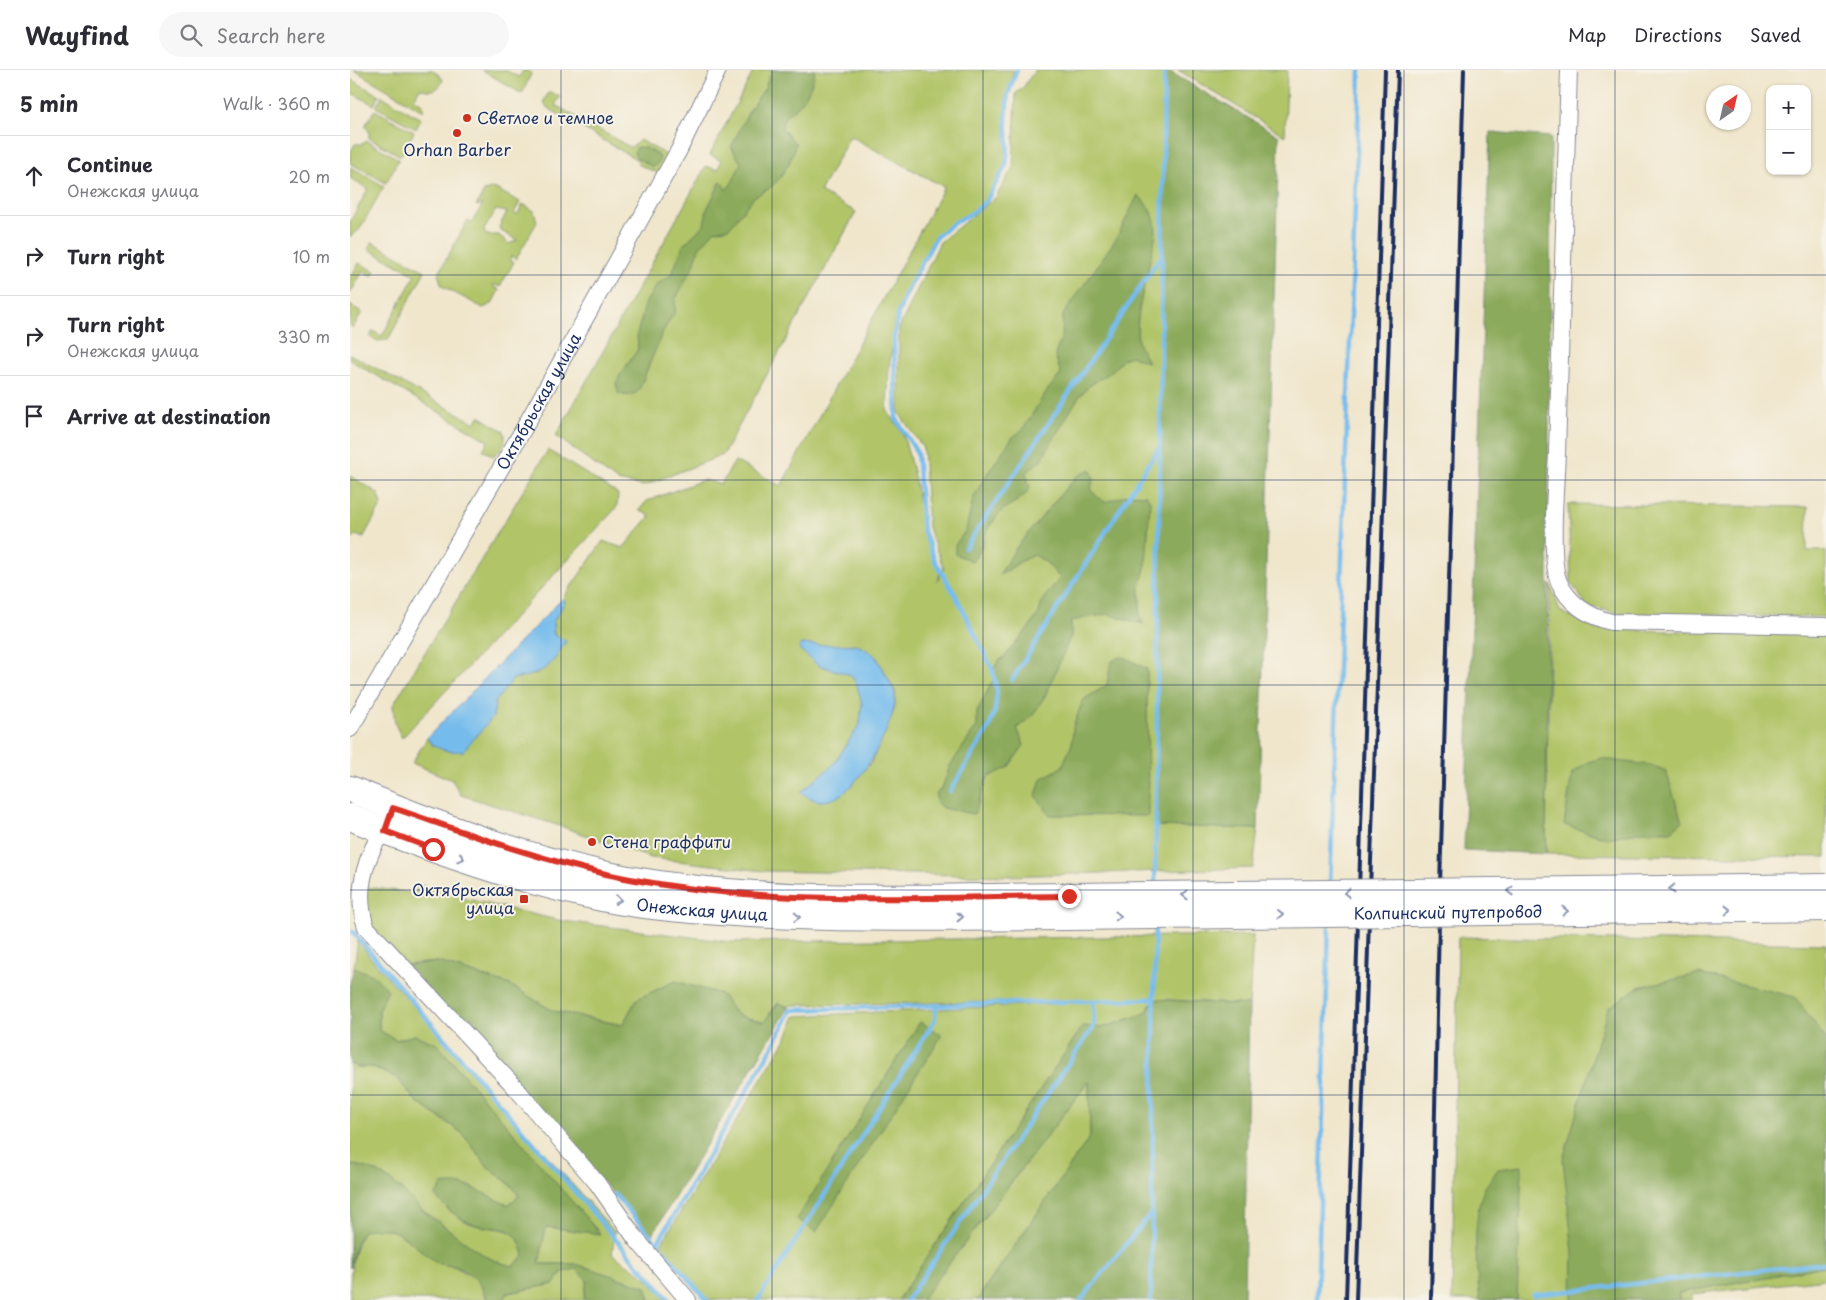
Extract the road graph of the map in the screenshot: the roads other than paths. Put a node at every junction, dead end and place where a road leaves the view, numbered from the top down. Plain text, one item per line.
1 (718, 70) edge
2 (1569, 70) edge
3 (1826, 626) edge
4 (350, 729) edge
5 (350, 789) edge
6 (350, 817) edge
7 (389, 819) junction
8 (1826, 887) edge
9 (1069, 906) junction
10 (1826, 908) edge
11 (688, 1300) edge

1 - 4 street, Октябрьская улица
2 - 3 street
5 - 7 main road, Онежская улица
6 - 7 main road, Онежская улица
7 - 9 main road, Онежская улица
7 - 11 street
8 -> 9 main road, Колпинский путепровод, bridge
9 -> 10 main road, Колпинский путепровод, bridge

